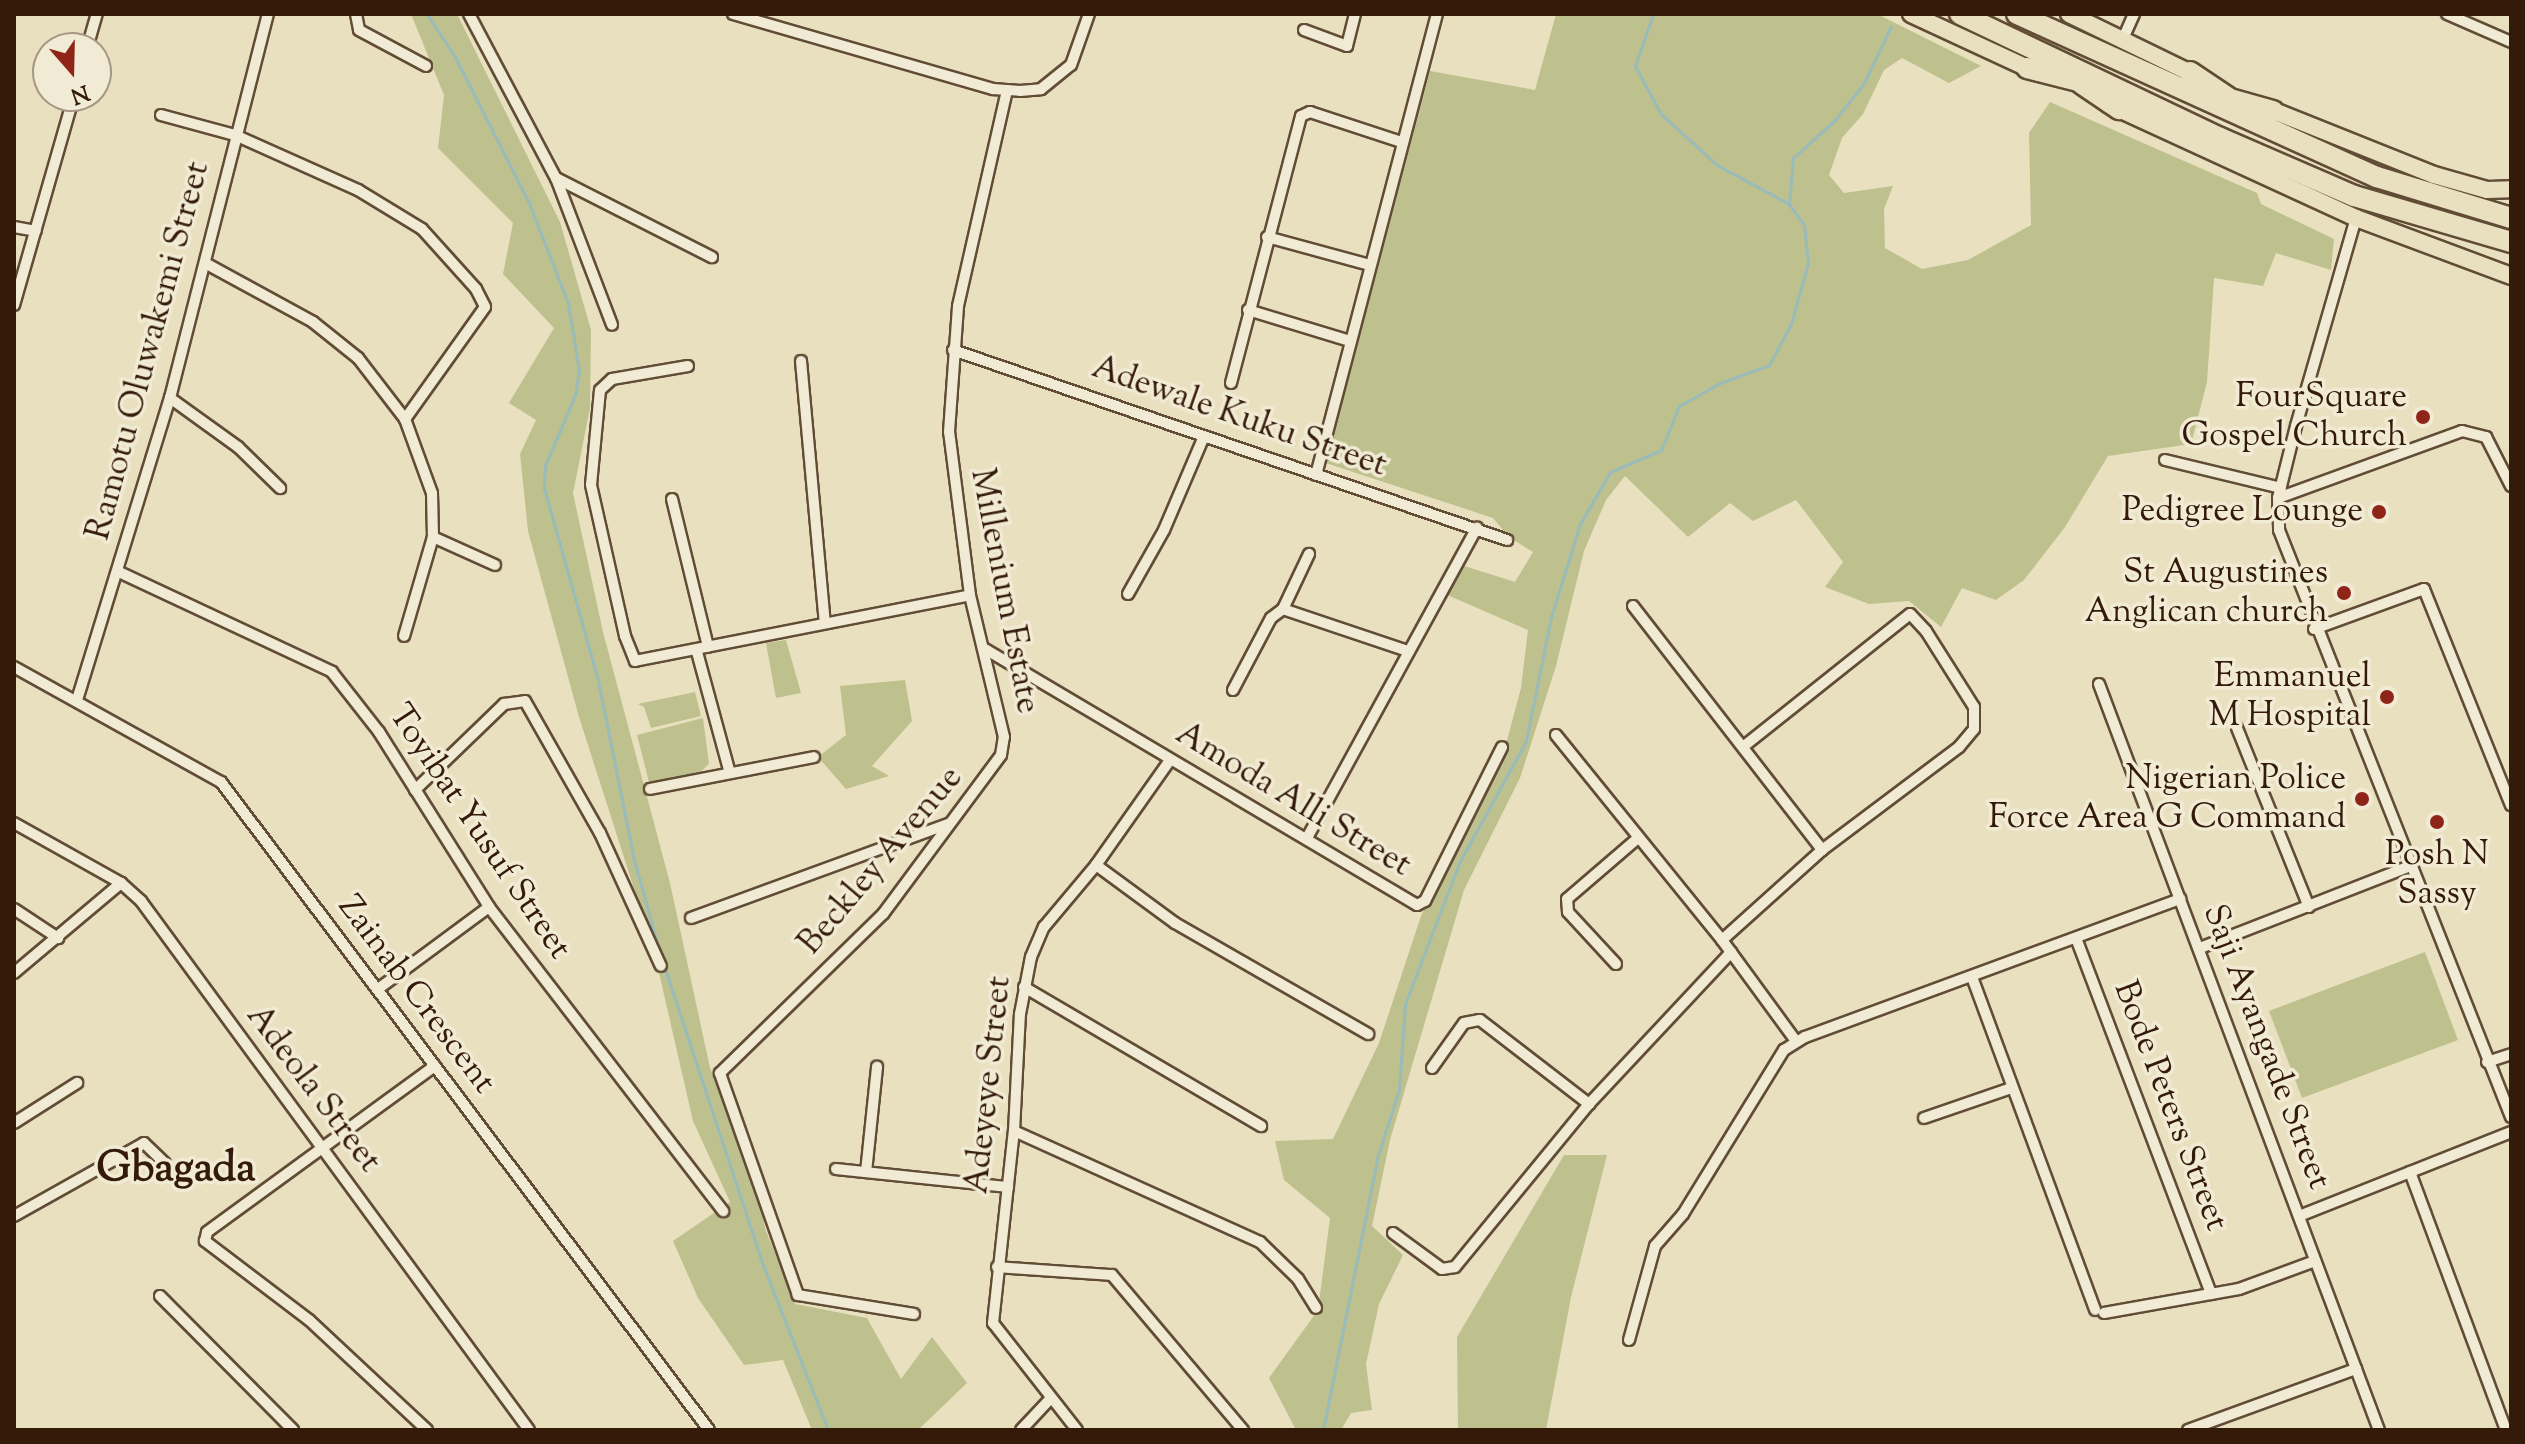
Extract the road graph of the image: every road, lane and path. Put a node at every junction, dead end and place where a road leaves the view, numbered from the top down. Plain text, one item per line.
1 (268, 14) edge
2 (356, 14) edge
3 (469, 14) edge
4 (733, 14) edge
5 (1089, 14) edge
6 (1355, 14) edge
7 (1437, 14) edge
8 (1911, 14) edge
9 (1960, 14) edge
10 (2017, 14) edge
11 (2069, 14) edge
12 (2134, 14) edge
13 (2447, 14) edge
14 (2087, 20) edge
15 (1304, 30) dead end
16 (2122, 41) junction
17 (2511, 42) edge
18 (2032, 59) junction
19 (426, 66) dead end
20 (2152, 72) junction
21 (2190, 72) junction
22 (1007, 90) junction
23 (2230, 99) junction
24 (2125, 103) junction
25 (69, 112) edge
26 (161, 115) dead end
27 (2271, 120) junction
28 (235, 135) junction
29 (1402, 142) junction
30 (556, 178) junction
31 (2511, 189) edge
32 (2356, 218) junction
33 (2511, 218) edge
34 (14, 227) edge
35 (36, 231) junction
36 (1267, 237) junction
37 (2511, 242) edge
38 (712, 257) dead end
39 (205, 263) junction
40 (1370, 265) junction
41 (2511, 276) edge
42 (14, 305) edge
43 (1248, 310) junction
44 (612, 325) dead end
45 (1350, 341) junction
46 (953, 350) junction
47 (801, 361) dead end
48 (688, 366) dead end
49 (1231, 383) dead end
50 (170, 398) junction
51 (405, 419) junction
52 (1204, 436) junction
53 (2165, 460) dead end
54 (1316, 475) junction
55 (2511, 486) edge
56 (280, 488) dead end
57 (2279, 493) junction
58 (672, 499) dead end
59 (1477, 527) junction
60 (433, 537) junction
61 (1507, 540) dead end
62 (1309, 554) dead end
63 (495, 565) dead end
64 (119, 572) junction
65 (1128, 594) dead end
66 (970, 595) junction
67 (1633, 606) dead end
68 (1283, 609) junction
69 (825, 623) junction
70 (2314, 629) junction
71 (404, 636) dead end
72 (985, 649) junction
73 (702, 650) junction
74 (1405, 650) junction
75 (14, 667) edge
76 (2099, 684) dead end
77 (1233, 690) dead end
78 (77, 700) junction
79 (2237, 728) dead end
80 (1556, 735) dead end
81 (1502, 747) dead end
82 (1743, 747) junction
83 (814, 757) dead end
84 (1170, 760) junction
85 (993, 769) joint
86 (729, 770) junction
87 (650, 789) dead end
88 (415, 790) junction
89 (2511, 805) edge
90 (14, 823) edge
91 (949, 823) junction
92 (1307, 838) junction
93 (1638, 838) junction
94 (1822, 850) junction
95 (1096, 865) junction
96 (2410, 866) junction
97 (121, 883) junction
98 (2180, 899) junction
99 (489, 907) junction
100 (2309, 907) junction
101 (14, 909) edge
102 (691, 918) dead end
103 (58, 938) junction
104 (2076, 938) junction
105 (1722, 940) junction
106 (2200, 948) junction
107 (1731, 952) junction
108 (1616, 964) dead end
109 (661, 966) dead end
110 (14, 973) edge
111 (1972, 977) junction
112 (1024, 987) junction
113 (378, 989) junction
114 (1368, 1034) dead end
115 (1796, 1041) junction
116 (2511, 1054) edge
117 (2487, 1062) junction
118 (435, 1066) junction
119 (877, 1067) dead end
120 (1432, 1068) dead end
121 (77, 1083) dead end
122 (2011, 1088) junction
123 (1589, 1104) junction
124 (2511, 1117) edge
125 (1924, 1118) dead end
126 (14, 1123) edge
127 (1261, 1126) dead end
128 (1014, 1131) junction
129 (2511, 1132) edge
130 (322, 1144) junction
131 (165, 1163) dead end
132 (836, 1169) dead end
133 (866, 1172) junction
134 (2410, 1172) junction
135 (1008, 1187) junction
136 (723, 1211) dead end
137 (14, 1216) edge
138 (2299, 1216) junction
139 (1393, 1233) dead end
140 (2315, 1261) junction
141 (997, 1267) junction
142 (2211, 1294) junction
143 (160, 1296) dead end
144 (1316, 1308) dead end
145 (914, 1314) dead end
146 (1629, 1340) dead end
147 (2356, 1369) junction
148 (1051, 1398) junction
149 (293, 1430) edge
150 (427, 1430) edge
151 (529, 1430) edge
152 (709, 1430) edge
153 (1021, 1430) edge
154 (1077, 1430) edge
155 (1243, 1430) edge
156 (2188, 1430) edge
157 (2379, 1430) edge
158 (2506, 1430) edge

1 - 28 street, Ramotu Oluwakemi Street
2 - 19 street
3 - 30 street
4 - 22 street
5 - 22 street
6 - 15 street
7 - 29 street
8 - 18 main road
9 - 18 highway
10 - 20 highway
11 - 14 main road
12 - 16 street
13 - 17 street
14 - 16 main road
16 - 21 main road
18 - 24 highway
18 - 24 highway
20 - 23 highway
20 - 27 highway
21 - 23 highway
21 - 27 main road
22 - 46 street, Millenium Estate
23 - 27 highway
24 - 32 main road
24 - 37 highway
25 - 35 street
26 - 28 street
27 - 31 main road
27 - 33 highway
28 - 39 street, Ramotu Oluwakemi Street
28 - 51 street
29 - 36 street
29 - 40 street
30 - 38 street
30 - 44 street
32 - 41 main road
32 - 57 street
34 - 35 street
35 - 42 street
36 - 40 street
36 - 43 street
39 - 50 street, Ramotu Oluwakemi Street
39 - 51 street
40 - 45 street
43 - 45 street
43 - 49 street
45 - 54 street
46 - 52 street, Adewale Kuku Street
46 - 66 street, Millenium Estate
47 - 69 street
48 - 73 street
50 - 56 street
50 - 64 street, Ramotu Oluwakemi Street
51 - 60 street
52 - 54 street, Adewale Kuku Street
52 - 65 street
53 - 57 street
54 - 59 street, Adewale Kuku Street
55 - 57 street
57 - 70 street
58 - 73 street
59 - 61 street, Adewale Kuku Street
59 - 74 street
60 - 63 street
60 - 71 street
62 - 68 street
64 - 78 street, Ramotu Oluwakemi Street
64 - 88 street, Toyibat Yusuf Street
66 - 69 street
66 - 72 street, Millenium Estate
67 - 82 street
68 - 74 street
68 - 77 street
69 - 73 street
70 - 89 street
70 - 96 street
72 - 84 street, Amoda Alli Street
72 - 85 street, Millenium Estate
73 - 86 street
74 - 92 street
75 - 78 street, Zainab Crescent
76 - 98 street, Saji Ayangade Street
78 - 113 street, Zainab Crescent
79 - 100 street
80 - 93 street
81 - 92 street, Amoda Alli Street
82 - 94 street
82 - 94 street
83 - 86 street
84 - 92 street, Amoda Alli Street
84 - 95 street, Adeyeye Street
85 - 91 street, Beckley Avenue
86 - 87 street
88 - 99 street, Toyibat Yusuf Street
88 - 109 street
90 - 97 street, Adeola Street
91 - 102 street
91 - 145 street, Beckley Avenue
93 - 105 street
93 - 108 street
94 - 105 street
95 - 112 street, Adeyeye Street
95 - 114 street
96 - 100 street
96 - 117 street
97 - 103 street
97 - 130 street, Adeola Street
98 - 104 street
98 - 106 street, Saji Ayangade Street
99 - 113 street
99 - 136 street, Toyibat Yusuf Street
100 - 106 street
101 - 103 street
103 - 110 street
104 - 111 street
104 - 142 street, Bode Peters Street
105 - 107 street
106 - 138 street, Saji Ayangade Street
107 - 115 street
107 - 123 street
111 - 115 street
111 - 122 street
112 - 127 street
112 - 128 street, Adeyeye Street
113 - 118 street, Zainab Crescent
115 - 146 street
116 - 117 street
117 - 124 street
118 - 130 street
118 - 152 street, Zainab Crescent
119 - 133 street
120 - 123 street
121 - 126 street
122 - 125 street
122 - 142 street
123 - 139 street
128 - 135 street, Adeyeye Street
128 - 144 street
129 - 134 street
130 - 150 street
130 - 151 street, Adeola Street
131 - 137 street
132 - 133 street
133 - 135 street
134 - 138 street
134 - 158 street
135 - 141 street, Adeyeye Street
138 - 140 street, Saji Ayangade Street
140 - 142 street
140 - 147 street, Saji Ayangade Street
141 - 148 street, Adeyeye Street
141 - 155 street
143 - 149 street
147 - 156 street
147 - 157 street, Saji Ayangade Street
148 - 153 street
148 - 154 street, Adeyeye Street

